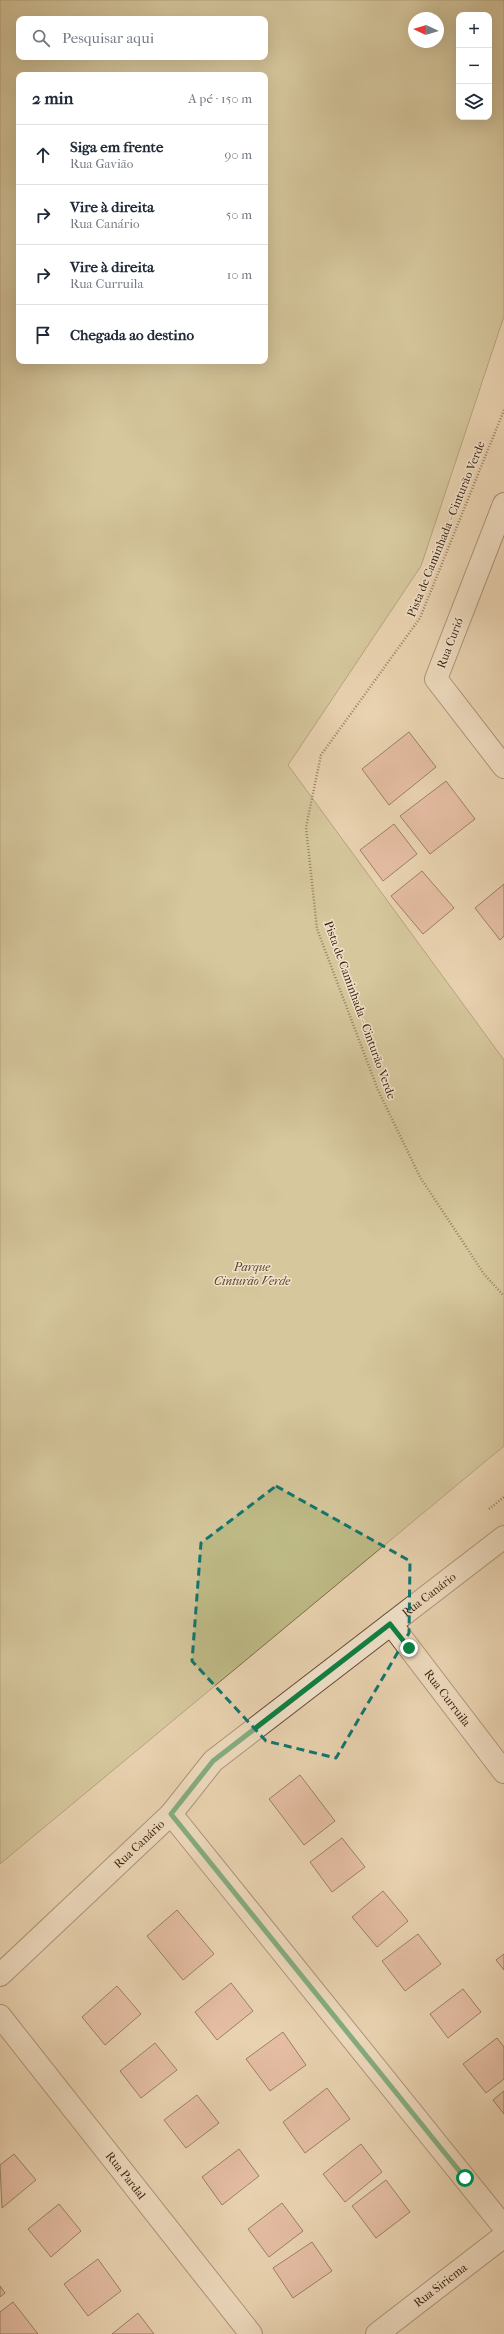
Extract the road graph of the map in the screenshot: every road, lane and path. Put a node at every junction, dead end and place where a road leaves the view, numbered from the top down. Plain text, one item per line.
1 (504, 410) edge
2 (504, 504) edge
3 (504, 767) edge
4 (504, 1296) edge
5 (504, 1537) edge
6 (390, 1624) junction
7 (504, 1772) edge
8 (171, 1814) junction
9 (0, 1975) edge
10 (0, 2016) edge
11 (504, 2227) edge
12 (504, 2236) edge
13 (251, 2334) edge
14 (377, 2334) edge

1 - 4 path, Pista de Caminhada - Cinturão Verde
2 - 3 street, Rua Curió
5 - 6 street, Rua Canário
6 - 7 street, Rua Curruila
6 - 8 street, Rua Canário
8 - 9 street, Rua Canário
8 - 11 street
10 - 13 street, Rua Pardal
12 - 14 street, Rua Siriema

